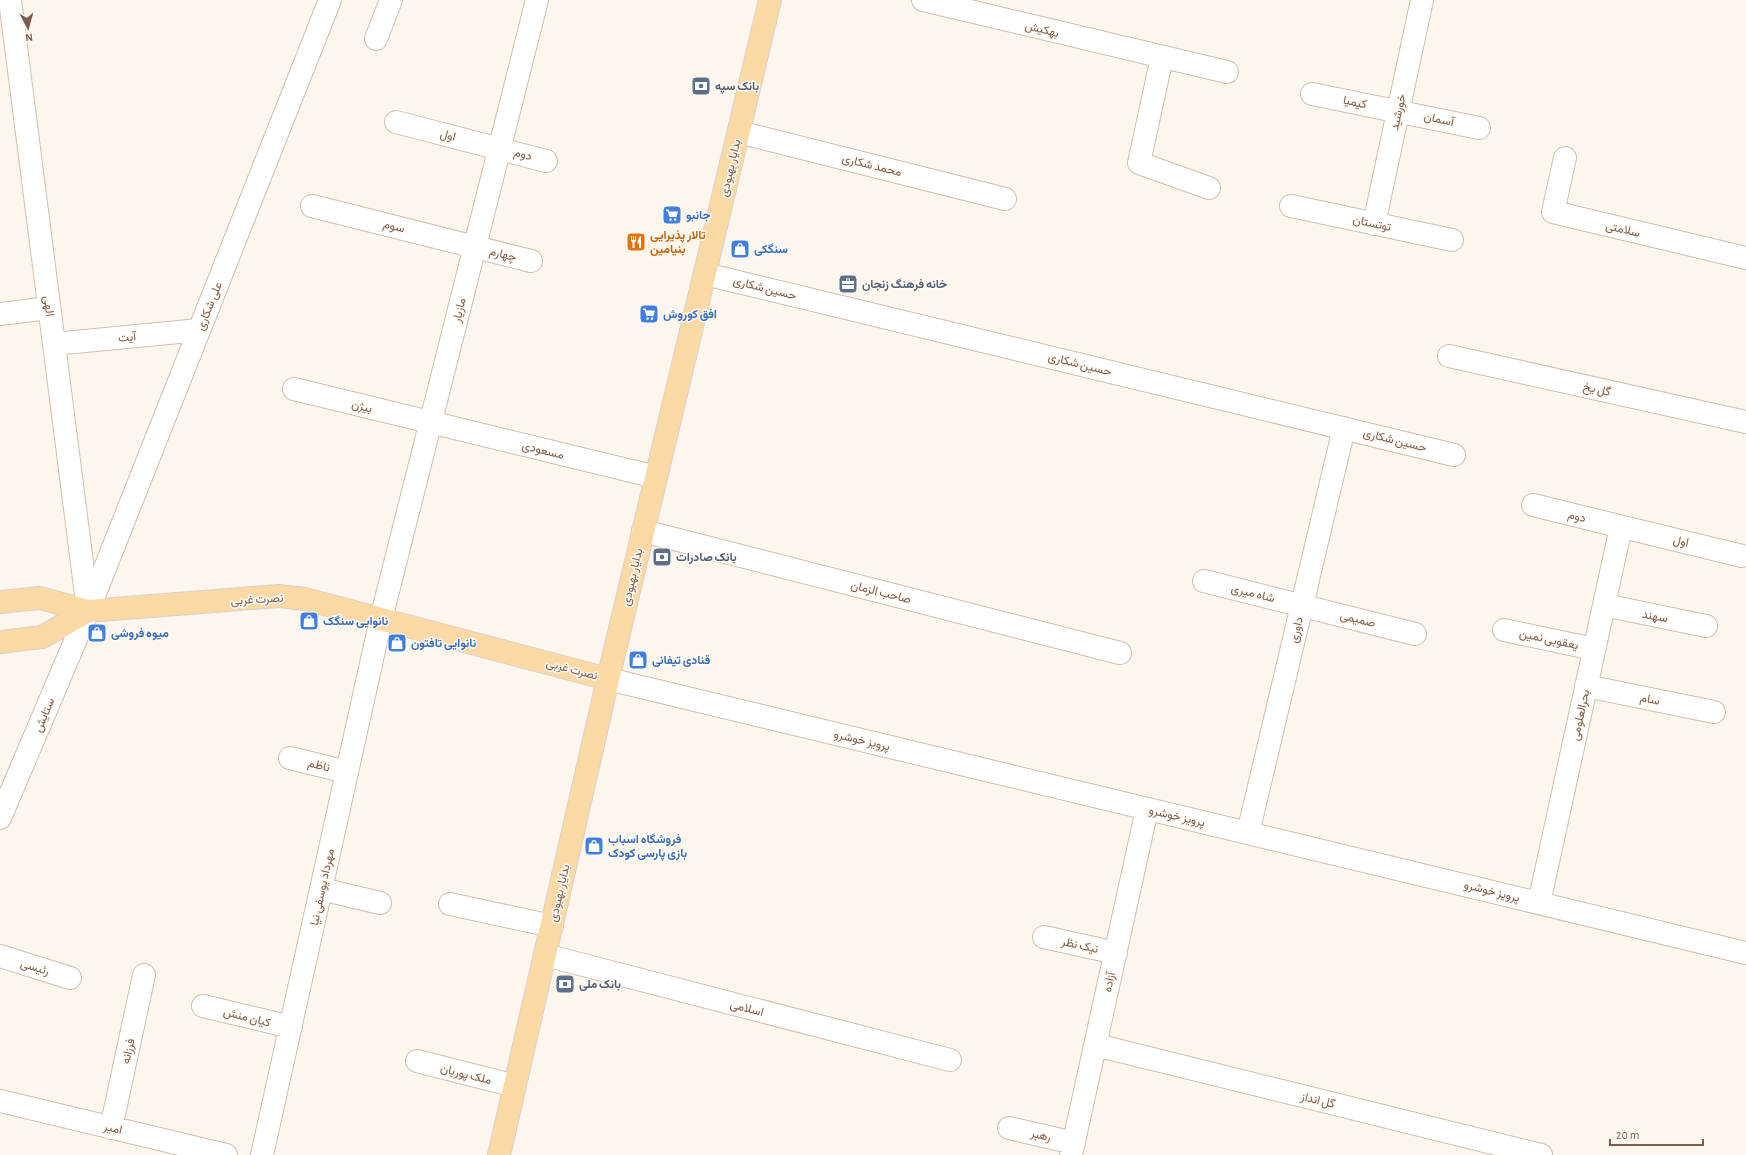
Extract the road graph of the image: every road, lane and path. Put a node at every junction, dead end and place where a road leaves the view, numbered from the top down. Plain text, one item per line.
1 (10, 0) edge
2 (330, 0) edge
3 (390, 0) edge
4 (537, 0) edge
5 (770, 0) edge
6 (923, 0) edge
7 (1422, 0) edge
8 (376, 39) dead end
9 (1162, 57) junction
10 (1227, 72) dead end
11 (1312, 94) dead end
12 (1398, 111) junction
13 (396, 122) dead end
14 (1479, 128) dead end
15 (739, 132) junction
16 (500, 148) junction
17 (1566, 158) dead end
18 (546, 161) dead end
19 (1209, 188) dead end
20 (1005, 199) dead end
21 (312, 206) dead end
22 (1291, 206) dead end
23 (1374, 224) junction
24 (1452, 240) dead end
25 (475, 247) junction
26 (1746, 258) edge
27 (531, 261) dead end
28 (705, 274) junction
29 (49, 308) junction
30 (0, 314) edge
31 (199, 330) junction
32 (54, 344) junction
33 (1449, 356) dead end
34 (294, 389) dead end
35 (1746, 422) edge
36 (431, 423) junction
37 (1344, 428) junction
38 (1454, 455) dead end
39 (656, 477) junction
40 (1533, 505) dead end
41 (1621, 527) junction
42 (643, 531) junction
43 (1742, 556) dead end
44 (1204, 581) dead end
45 (0, 602) edge
46 (1302, 605) junction
47 (1604, 606) junction
48 (88, 611) junction
49 (381, 619) junction
50 (1706, 626) dead end
51 (1504, 630) dead end
52 (1415, 634) dead end
53 (0, 642) edge
54 (1594, 648) junction
55 (1120, 653) dead end
56 (608, 679) junction
57 (1586, 686) junction
58 (1714, 712) dead end
59 (290, 758) dead end
60 (347, 772) junction
61 (1147, 808) junction
62 (0, 818) edge
63 (1248, 833) junction
64 (321, 889) junction
65 (380, 903) dead end
66 (1539, 903) junction
67 (450, 904) dead end
68 (552, 926) junction
69 (1044, 937) dead end
70 (1746, 952) edge
71 (1116, 954) junction
72 (545, 955) junction
73 (0, 956) edge
74 (144, 975) dead end
75 (70, 978) dead end
76 (203, 1006) dead end
77 (291, 1027) junction
78 (1096, 1045) junction
79 (950, 1060) dead end
80 (417, 1061) dead end
81 (515, 1086) junction
82 (0, 1102) edge
83 (111, 1128) junction
84 (1009, 1128) dead end
85 (1072, 1149) edge
86 (226, 1155) edge
87 (262, 1155) edge
88 (499, 1155) edge
89 (1541, 1155) edge

1 - 29 street, الهی
2 - 31 street, علی شکاری
3 - 8 street
4 - 16 street, مازیار
5 - 15 main road, بدایار بهبودی
6 - 9 street, بهکیش
7 - 12 street, خورشید
9 - 10 street, بهکیش
9 - 19 street
11 - 12 street, کیمیا
12 - 14 street, آسمان
12 - 23 street, خورشید
13 - 16 street, اول
15 - 20 street, محمد شکاری
15 - 28 main road, بدایار بهبودی
16 - 18 street, دوم
16 - 25 street, مازیار
17 - 26 street, سلامتی
21 - 25 street, سوم
22 - 23 street, توتستان
23 - 24 street, توتستان
25 - 27 street, چهارم
25 - 36 street, مازیار
28 - 37 street, حسین شکاری
28 - 39 main road, بدایار بهبودی
29 - 30 street
29 - 32 street, الهی
31 - 32 street, آیت
31 - 48 street, علی شکاری
32 - 48 street, الهی
33 - 35 street, گل یخ
34 - 36 street, بیژن
36 - 39 street, مسعودی
36 - 49 street, مازیار
37 - 38 street, حسین شکاری
37 - 46 street, داوری
39 - 42 main road, بدایار بهبودی
40 - 41 street, دوم
41 - 43 street, اول
41 - 47 street, بحرالعلومی
42 - 55 street, صاحب الزمان
42 - 56 main road, بدایار بهبودی
44 - 46 street, شاه میری
45 - 48 main road, نصرت غربی
46 - 52 street, صمیمی
46 - 63 street, داوری
47 - 50 street, سهند
47 - 54 street, بحرالعلومی
48 - 49 main road, نصرت غربی
48 - 53 main road, نصرت غربی
48 - 62 street, ستایش
49 - 56 main road, نصرت غربی
49 - 60 street, مهرداد یوسفی نیا
51 - 54 street, یعقوبی نمین
54 - 57 street, بحرالعلومی
56 - 61 street, پرویز خوشرو
56 - 68 main road, بدایار بهبودی
57 - 58 street, سام
57 - 66 street, بحرالعلومی
59 - 60 street, ناظم
60 - 64 street, مهرداد یوسفی نیا
61 - 63 street, پرویز خوشرو
61 - 71 street, آزاده
63 - 66 street, پرویز خوشرو
64 - 65 street
64 - 77 street, مهرداد یوسفی نیا
66 - 70 street, پرویز خوشرو
67 - 68 street
68 - 72 main road, بدایار بهبودی
69 - 71 street, نیک نظر
71 - 78 street, آزاده
72 - 79 street, اسلامی
72 - 81 main road, بدایار بهبودی
73 - 75 street, رئیسی
74 - 83 street, فرزانه
76 - 77 street, کیان منش
77 - 87 street, مهرداد یوسفی نیا
78 - 85 street, آزاده
78 - 89 street, گل انداز
80 - 81 street, ملک پوریان
81 - 88 main road, بدایار بهبودی
82 - 83 street, امیر
83 - 86 street, امیر
84 - 85 street, رهبر

